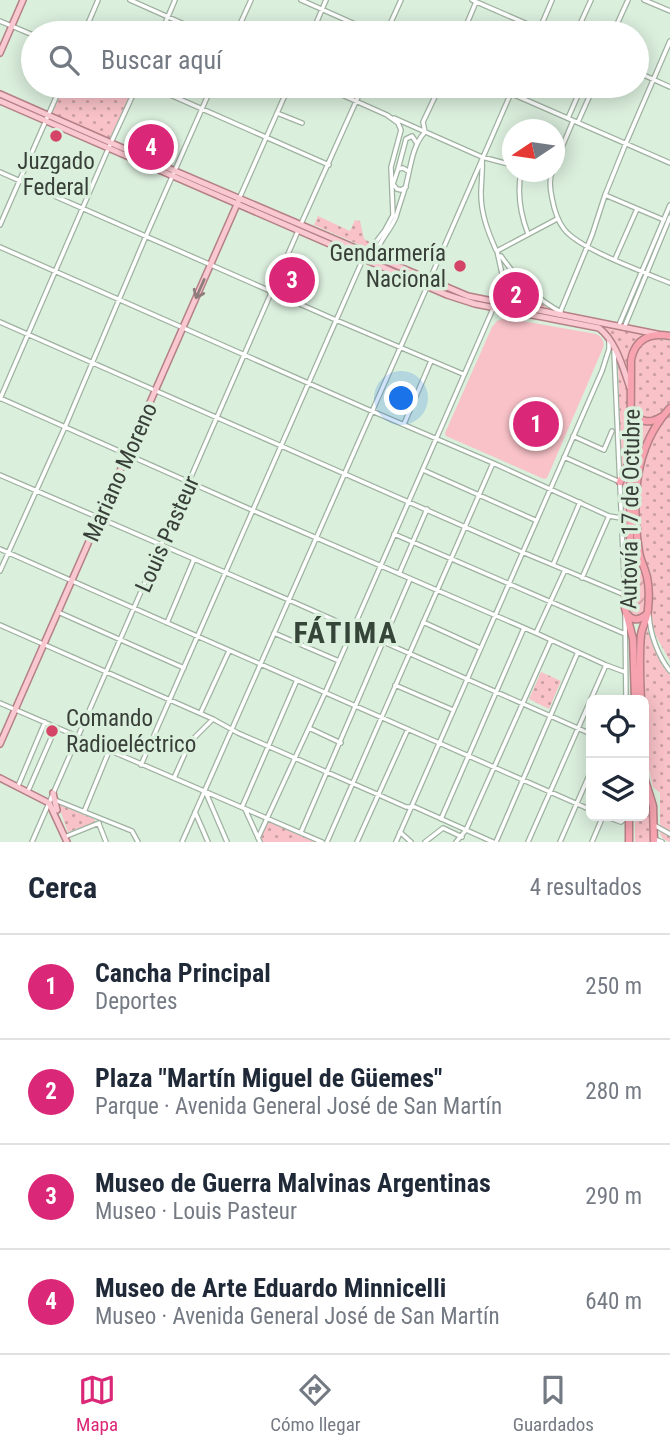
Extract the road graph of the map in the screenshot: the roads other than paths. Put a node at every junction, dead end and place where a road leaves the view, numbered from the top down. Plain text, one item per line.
1 (23, 0) edge
2 (98, 0) edge
3 (130, 0) edge
4 (175, 0) edge
5 (251, 0) edge
6 (301, 0) edge
7 (326, 0) edge
8 (401, 0) edge
9 (552, 0) edge
10 (591, 0) edge
11 (628, 0) edge
12 (644, 0) edge
13 (475, 1) edge
14 (323, 9) junction
15 (670, 11) edge
16 (168, 17) junction
17 (0, 21) edge
18 (89, 21) edge
19 (166, 21) edge
20 (177, 21) edge
21 (241, 21) edge
22 (318, 21) edge
23 (349, 21) edge
24 (391, 21) edge
25 (468, 21) edge
26 (517, 21) edge
27 (543, 21) edge
28 (581, 21) edge
29 (618, 21) edge
30 (11, 26) junction
31 (21, 31) edge
32 (670, 41) edge
33 (0, 53) edge
34 (649, 77) edge
35 (654, 79) junction
36 (670, 87) edge
37 (649, 90) edge
38 (0, 94) edge
39 (56, 98) edge
40 (132, 98) edge
41 (177, 98) edge
42 (207, 98) edge
43 (284, 98) edge
44 (350, 98) edge
45 (358, 98) edge
46 (434, 98) edge
47 (509, 98) edge
48 (522, 98) edge
49 (579, 98) edge
50 (587, 98) edge
51 (646, 98) edge
52 (0, 101) edge
53 (357, 101) junction
54 (202, 109) junction
55 (277, 113) junction
56 (387, 115) junction
57 (47, 117) junction
58 (573, 121) junction
59 (302, 123) dead end
60 (425, 132) junction
61 (267, 137) junction
62 (565, 141) edge
63 (626, 143) junction
64 (416, 144) junction
65 (110, 145) junction
66 (482, 157) junction
67 (502, 162) edge
68 (670, 163) edge
69 (329, 164) junction
70 (398, 169) junction
71 (0, 172) edge
72 (409, 173) junction
73 (173, 174) junction
74 (20, 180) junction
75 (520, 182) edge
76 (551, 182) edge
77 (392, 185) junction
78 (405, 187) junction
79 (605, 195) junction
80 (393, 200) junction
81 (401, 201) junction
82 (238, 202) junction
83 (670, 205) edge
84 (82, 209) junction
85 (396, 209) junction
86 (637, 209) junction
87 (394, 216) junction
88 (557, 219) junction
89 (668, 221) edge
90 (0, 225) edge
91 (300, 228) junction
92 (528, 234) junction
93 (146, 236) junction
94 (587, 246) junction
95 (0, 247) edge
96 (496, 251) junction
97 (365, 256) junction
98 (375, 257) junction
99 (615, 260) junction
100 (211, 264) junction
101 (55, 272) junction
102 (644, 272) junction
103 (512, 273) junction
104 (502, 274) junction
105 (670, 283) edge
106 (428, 284) junction
107 (272, 291) junction
108 (119, 300) junction
109 (495, 305) junction
110 (559, 313) junction
111 (335, 320) junction
112 (0, 322) edge
113 (621, 327) junction
114 (183, 328) junction
115 (29, 334) junction
116 (660, 335) junction
117 (670, 336) edge
118 (609, 338) junction
119 (400, 348) junction
120 (614, 349) junction
121 (244, 355) junction
122 (431, 361) junction
123 (93, 363) junction
124 (602, 371) junction
125 (615, 371) junction
126 (464, 374) junction
127 (307, 383) junction
128 (156, 391) junction
129 (631, 391) junction
130 (0, 399) edge
131 (632, 405) junction
132 (670, 408) edge
133 (372, 411) junction
134 (662, 416) junction
135 (217, 417) junction
136 (404, 424) junction
137 (65, 427) junction
138 (612, 431) dead end
139 (573, 436) junction
140 (436, 438) junction
141 (281, 445) junction
142 (631, 452) junction
143 (128, 454) junction
144 (564, 457) junction
145 (493, 463) junction
146 (423, 470) junction
147 (345, 473) junction
148 (0, 475) edge
149 (190, 481) junction
150 (620, 482) junction
151 (550, 488) junction
152 (35, 491) junction
153 (479, 495) junction
154 (408, 501) junction
155 (580, 502) junction
156 (426, 509) junction
157 (252, 510) junction
158 (609, 516) junction
159 (100, 518) junction
160 (621, 518) junction
161 (536, 520) junction
162 (465, 526) junction
163 (394, 534) junction
164 (317, 538) junction
165 (413, 542) junction
166 (162, 545) junction
167 (0, 549) edge
168 (522, 552) junction
169 (8, 553) junction
170 (451, 558) junction
171 (194, 559) junction
172 (553, 565) junction
173 (380, 566) junction
174 (565, 570) junction
175 (644, 570) junction
176 (0, 571) edge
177 (627, 572) junction
178 (226, 573) junction
179 (399, 574) junction
180 (582, 578) junction
181 (410, 579) junction
182 (72, 581) junction
183 (508, 584) junction
184 (437, 590) junction
185 (625, 592) junction
186 (289, 600) junction
187 (551, 602) junction
188 (134, 609) junction
189 (626, 610) junction
190 (58, 612) junction
191 (648, 612) junction
192 (495, 615) junction
193 (423, 622) junction
194 (167, 623) junction
195 (0, 625) edge
196 (353, 628) junction
197 (524, 628) junction
198 (274, 633) junction
199 (536, 633) junction
200 (625, 634) junction
201 (198, 636) junction
202 (120, 640) junction
203 (551, 640) junction
204 (383, 642) junction
205 (44, 644) junction
206 (480, 648) junction
207 (229, 650) junction
208 (578, 652) junction
209 (409, 653) junction
210 (339, 661) junction
211 (260, 664) junction
212 (606, 665) junction
213 (184, 668) junction
214 (670, 671) edge
215 (625, 672) junction
216 (107, 673) junction
217 (467, 679) junction
218 (297, 680) junction
219 (395, 685) junction
220 (496, 692) junction
221 (325, 693) junction
222 (624, 695) edge
223 (635, 695) edge
224 (641, 695) edge
225 (170, 700) junction
226 (0, 702) edge
227 (523, 704) junction
228 (355, 706) junction
229 (16, 709) junction
230 (453, 710) junction
231 (201, 713) junction
232 (550, 716) junction
233 (381, 717) junction
234 (213, 719) junction
235 (45, 722) junction
236 (57, 727) junction
237 (309, 728) junction
238 (578, 728) junction
239 (232, 729) junction
240 (408, 729) junction
241 (586, 732) edge
242 (78, 737) junction
243 (341, 743) junction
244 (439, 743) junction
245 (0, 744) edge
246 (268, 746) junction
247 (109, 751) junction
248 (468, 755) junction
249 (295, 758) junction
250 (141, 765) junction
251 (495, 767) junction
252 (328, 772) junction
253 (0, 778) edge
254 (174, 778) junction
255 (523, 779) junction
256 (586, 783) edge
257 (352, 784) junction
258 (18, 786) junction
259 (28, 791) junction
260 (205, 791) junction
261 (550, 792) junction
262 (649, 793) edge
263 (379, 795) junction
264 (51, 798) junction
265 (649, 799) edge
266 (577, 804) junction
267 (653, 806) junction
268 (244, 807) junction
269 (411, 807) junction
270 (586, 808) edge
271 (84, 812) junction
272 (195, 812) junction
273 (268, 818) junction
274 (441, 818) junction
275 (99, 821) junction
276 (602, 821) edge
277 (629, 821) edge
278 (654, 825) junction
279 (466, 830) junction
280 (301, 832) junction
281 (400, 832) junction
282 (670, 834) edge
283 (185, 836) junction
284 (462, 837) junction
285 (68, 840) edge
286 (259, 840) edge
287 (486, 841) edge
288 (628, 841) edge
289 (657, 841) edge
290 (32, 842) edge
291 (107, 842) edge
292 (138, 842) edge
293 (182, 842) edge
294 (188, 842) edge
295 (208, 842) edge
296 (227, 842) edge
297 (324, 842) edge
298 (358, 842) edge
299 (396, 842) edge
300 (411, 842) edge
301 (425, 842) edge
302 (456, 842) edge
303 (495, 842) edge
304 (528, 842) edge
305 (560, 842) edge
306 (592, 842) edge

1 - 30 main road
2 - 18 street
3 - 16 street
4 - 16 street
5 - 21 street
6 - 14 street
7 - 14 street
8 - 24 street
9 - 27 street
10 - 28 street
11 - 29 street
12 - 15 street
13 - 25 street
13 - 26 street
14 - 22 street
14 - 23 street
16 - 19 street
16 - 20 street
17 - 30 street
30 - 31 street
30 - 33 main road
32 - 35 street
34 - 35 street
35 - 36 street
35 - 37 street
38 - 57 main road
39 - 57 street
40 - 65 street
41 - 54 street
42 - 54 street
43 - 55 street
44 - 53 street
45 - 53 street, Louis Pasteur
46 - 60 street
47 - 66 street
48 - 58 street
49 - 58 street
50 - 58 street
51 - 63 street
52 - 57 main road
53 - 56 street
53 - 69 street, Louis Pasteur
54 - 61 street
54 - 73 street
55 - 59 street
55 - 61 street
56 - 60 street
56 - 77 street
57 - 65 main road
57 - 74 street
58 - 62 street
58 - 63 street
60 - 64 street
60 - 66 street
61 - 69 street
61 - 82 street
63 - 68 street
63 - 79 street
64 - 70 street
64 - 72 street
65 - 73 main road
65 - 84 street
66 - 67 street
66 - 96 street
66 - 106 street
69 - 91 street, Louis Pasteur
70 - 72 street
70 - 77 street
71 - 74 street
72 - 78 street
73 - 82 main road
73 - 93 street
74 - 84 street
74 - 90 street
75 - 92 street
76 - 88 street
77 - 78 street
77 - 80 street
78 - 81 street
79 - 86 street
79 - 94 street
80 - 81 street
80 - 85 street
81 - 85 street
82 - 91 main road
82 - 100 main road, Mariano Moreno
83 - 89 street
84 - 93 street
84 - 101 street
85 - 87 street
86 - 89 street
86 - 99 street
87 - 97 street
87 - 98 street
88 - 92 street
88 - 94 street
89 - 102 street
91 - 97 main road
91 - 107 street, Louis Pasteur
92 - 96 street
93 - 100 street
93 - 108 street
94 - 99 street
94 - 110 street
95 - 101 street
96 - 103 street
96 - 104 street
97 - 98 main road
97 - 106 main road
97 - 111 street
98 - 106 main road
99 - 102 street
100 - 107 street
100 -> 114 main road, Mariano Moreno
101 - 108 street
101 - 115 street
102 - 105 street
102 - 113 street
103 - 104 street
103 - 110 street
104 - 109 street
106 - 109 main road
106 - 119 street
107 - 111 street
107 - 121 street, Louis Pasteur
108 - 114 street
108 - 123 street
109 - 110 main road
109 - 118 main road
109 - 126 street
110 - 113 main road
111 - 119 street
111 - 127 street
112 - 115 street
113 - 116 main road
114 - 121 street
114 - 128 main road, Mariano Moreno
115 - 123 street
115 - 130 street
116 - 117 highway
116 - 129 highway, Autovía 17 de Octubre
118 - 120 main road
118 - 124 street
119 - 122 street
119 - 133 street
120 - 125 street
120 - 129 main road
121 - 127 street
121 - 135 street, Louis Pasteur
122 - 126 street
122 - 136 street
123 - 128 street
123 - 137 street
124 - 125 street
124 - 139 street
125 - 150 street
126 - 140 street
127 - 133 street
127 - 141 street
128 - 135 street
128 - 143 main road, Mariano Moreno
129 - 131 highway, Autovía 17 de Octubre
130 - 137 street
131 - 134 highway
131 - 142 highway, Autovía 17 de Octubre
132 - 134 highway, Autovía 17 de Octubre
133 - 136 street
133 - 147 street
134 - 175 highway, Autovía 17 de Octubre
135 - 141 street
135 - 149 street, Louis Pasteur
136 - 140 street
137 - 143 street
137 - 152 street
138 - 139 street
139 - 144 street
140 - 145 street
140 - 146 street
141 - 147 street
141 - 157 street
142 - 150 highway
142 - 177 highway, Autovía 17 de Octubre
143 - 149 street
143 - 159 main road, Mariano Moreno
144 - 150 street
144 - 151 street
145 - 151 street
145 - 153 street
146 - 153 street
146 - 154 street
147 - 154 street
147 - 164 street
148 - 152 street
149 - 157 street
149 - 166 street, Louis Pasteur
150 - 160 street
151 - 155 street
151 - 161 street
152 - 159 street
152 - 169 street
153 - 161 street
153 - 162 street
154 - 156 street
154 - 163 street
155 - 158 street
155 - 172 street
156 - 162 street
156 - 165 street
157 - 164 street
157 - 178 street
158 - 160 street
158 - 180 street
159 - 166 street
159 - 182 main road, Mariano Moreno
160 - 185 street
161 - 168 street
162 - 168 street
162 - 170 street
163 - 165 street
163 - 173 street
164 - 173 street
164 - 186 street
165 - 170 street
165 - 179 street
166 - 171 street
166 - 188 street, Louis Pasteur
167 - 169 street
168 - 172 street
168 - 183 street
169 - 176 street
169 - 182 street
170 - 183 street
170 - 184 street
171 - 178 street
171 - 194 street
172 - 174 street
173 - 179 street
173 - 196 street
174 - 180 street
174 - 187 street
175 - 177 highway
175 - 191 highway, Autovía 17 de Octubre
177 - 185 highway, Autovía 17 de Octubre
178 - 186 street
178 - 201 street
179 - 181 street
180 - 185 street
181 - 184 street
181 - 204 street
182 - 188 street
182 - 190 main road, Mariano Moreno
183 - 187 street
183 - 192 street
184 - 192 street
184 - 193 street
185 - 189 highway, Autovía 17 de Octubre
186 - 196 street
186 - 198 street
187 - 199 street
187 - 200 street
188 - 194 street
188 - 202 street, Louis Pasteur
189 - 191 highway
189 - 200 street
189 - 223 highway, Autovía 17 de Octubre
190 - 202 street
190 - 205 main road, Mariano Moreno
191 - 214 street
191 - 224 highway, Autovía 17 de Octubre
192 - 197 street
192 - 206 street
193 - 206 street
193 - 209 street
194 - 201 street
195 - 205 street
196 - 204 street
196 - 210 street
197 - 199 street
197 - 220 street
198 - 210 street
198 - 211 street
199 - 203 street
200 - 215 street
201 - 207 street
201 - 213 street
202 - 213 street
202 - 216 street, Louis Pasteur
203 - 208 street
203 - 227 street
204 - 209 street
204 - 228 street
205 - 216 street
205 - 229 main road, Mariano Moreno
206 - 217 street
207 - 211 street
207 - 231 street
208 - 212 street
208 - 232 street
209 - 217 street
209 - 219 street
210 - 221 street
211 - 218 street
211 - 239 street
212 - 215 street
212 - 238 street
213 - 225 street
215 - 222 street
216 - 225 street
216 - 242 street, Louis Pasteur
217 - 220 street
217 - 230 street
218 - 221 street
218 - 246 street
219 - 230 street
219 - 233 street
220 - 227 street
220 - 248 street
221 - 228 street
221 - 237 street
225 - 231 street
225 - 250 street
226 - 229 street
227 - 232 street
227 - 251 street
228 - 233 street
228 - 243 street
229 - 235 street
229 - 245 main road, Mariano Moreno
230 - 244 street
231 - 234 street
232 - 238 street
232 - 255 street
233 - 240 street
233 - 257 street
234 - 239 street
234 - 254 street
235 - 236 street
235 - 258 street
236 - 242 street
236 - 259 street
237 - 243 street
237 - 249 street
238 - 241 street
238 - 261 street
239 - 246 street
239 - 260 street
240 - 244 street
240 - 263 street
242 - 247 street
242 - 264 street, Louis Pasteur
243 - 252 street
244 - 248 street
244 - 269 street
246 - 249 street
246 - 268 street
247 - 250 street
247 - 271 street
248 - 251 street
248 - 274 street
249 - 252 street
249 - 273 street
250 - 254 street
251 - 255 street
251 - 279 street
252 - 257 street
252 - 280 street
253 - 258 main road
254 - 260 street
255 - 261 street
255 - 303 street
256 - 266 street
257 - 263 street
257 - 297 street
258 - 259 main road
259 - 264 main road
260 - 268 street
260 - 272 street
260 - 296 street
261 - 266 street
261 - 304 street
262 - 267 highway
263 - 269 street
263 - 298 street
264 - 271 street
264 - 285 main road
264 - 290 street, Louis Pasteur
265 - 267 highway
266 - 270 street
266 - 305 street
267 - 278 highway
268 - 273 street
268 - 286 street
269 - 274 street
269 - 281 street
271 - 275 street
272 - 283 street
272 - 295 street
273 - 280 street
273 - 286 street
274 - 279 street
275 - 285 street
275 - 291 street
275 - 292 street
276 - 306 street
277 - 288 highway
278 - 282 street
278 - 289 highway
279 - 284 street
279 - 287 street
280 - 297 street
281 - 299 street
281 - 300 street
283 - 293 street
283 - 294 street
284 - 301 street
284 - 302 street
287 - 303 street

